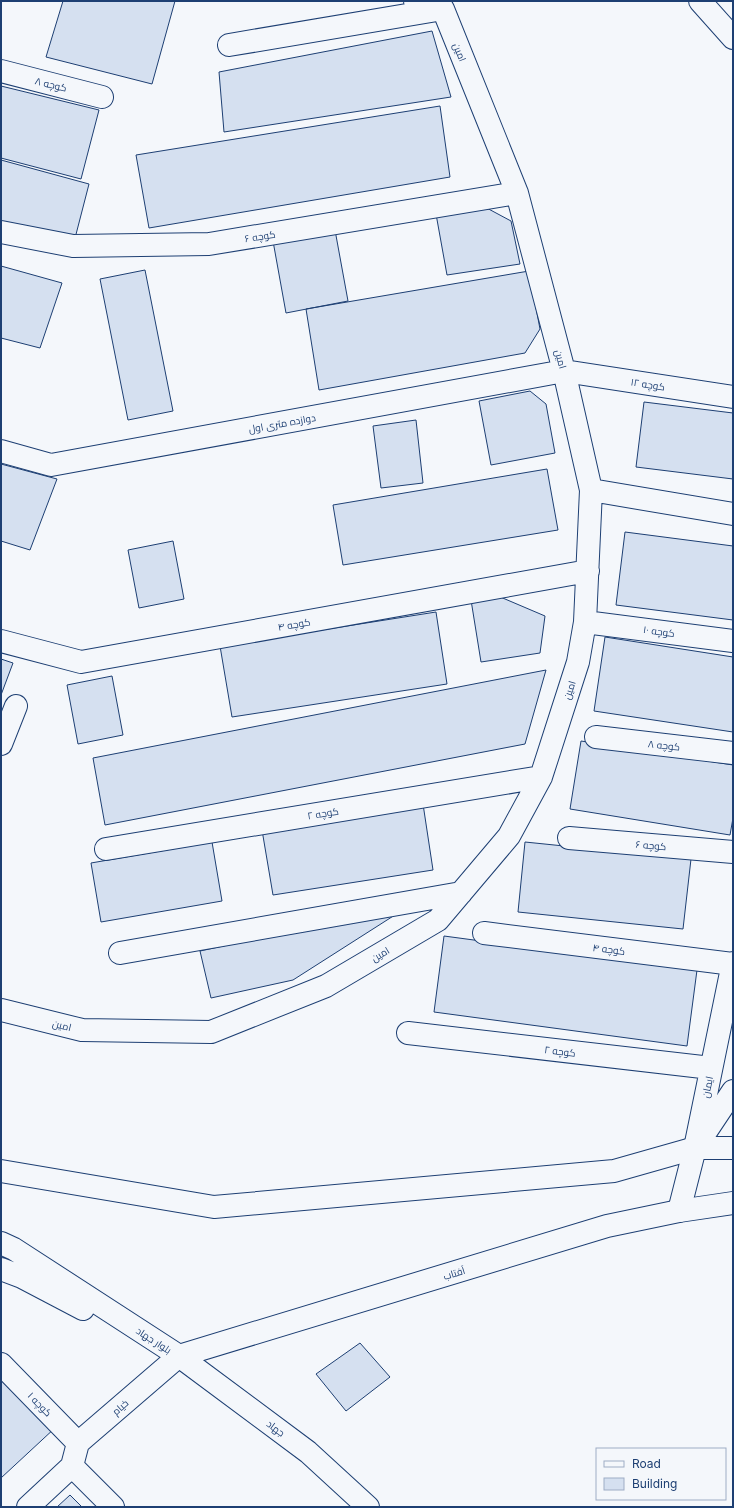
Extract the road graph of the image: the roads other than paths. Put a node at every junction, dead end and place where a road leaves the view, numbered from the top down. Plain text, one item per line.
1 (416, 1) edge
2 (700, 1) edge
3 (442, 9) junction
4 (733, 38) edge
5 (229, 45) dead end
6 (1, 71) edge
7 (102, 97) dead end
8 (517, 193) junction
9 (1, 232) edge
10 (564, 371) junction
11 (733, 397) edge
12 (1, 451) edge
13 (591, 490) junction
14 (733, 514) edge
15 (588, 571) junction
16 (585, 622) junction
17 (1, 641) edge
18 (733, 641) edge
19 (16, 706) dead end
20 (596, 737) dead end
21 (1, 744) edge
22 (733, 752) edge
23 (541, 777) junction
24 (569, 838) dead end
25 (106, 849) dead end
26 (733, 852) edge
27 (461, 893) junction
28 (484, 933) dead end
29 (120, 953) dead end
30 (733, 964) edge
31 (1, 1010) edge
32 (408, 1033) dead end
33 (711, 1068) junction
34 (733, 1091) edge
35 (695, 1148) junction
36 (733, 1148) edge
37 (1, 1171) edge
38 (733, 1203) edge
39 (680, 1211) junction
40 (1, 1243) edge
41 (1, 1269) edge
42 (179, 1356) junction
43 (1, 1364) edge
44 (78, 1443) junction
45 (72, 1466) junction
46 (28, 1507) edge
47 (113, 1507) edge
48 (368, 1507) edge

1 - 3 street
2 - 4 street
3 - 5 street
3 - 8 street, امین
6 - 7 street, کوچه ۸
8 - 9 street, کوچه ۶
8 - 10 street, امین
10 - 11 street, کوچه ۱۲
10 - 12 street, دوازده متری اول
10 - 13 street, امین
13 - 14 street
13 - 15 street, امین
15 - 16 street, امین
15 - 17 street, کوچه ۴
16 - 18 street, کوچه ۱۰
16 - 23 street, امین
19 - 21 street
20 - 22 street, کوچه ۸
23 - 25 street, کوچه ۲
23 - 27 street, امین
24 - 26 street, کوچه ۶
27 - 29 street
27 - 31 street, امین
28 - 30 street, کوچه ۴
30 - 33 street, ایمان
32 - 33 street, کوچه ۲
33 - 35 street, ایمان
34 - 35 street
35 - 36 street
35 - 37 street
35 - 39 street, ایمان
38 - 39 street, آفتاب
39 - 42 street, آفتاب
40 - 42 street, بلوار جهاد
41 - 42 street, بلوار جهاد
42 - 44 street, خیام
42 - 48 street, جهاد
43 - 44 street, کوچه ۱
44 - 45 street
45 - 46 street
45 - 47 street

